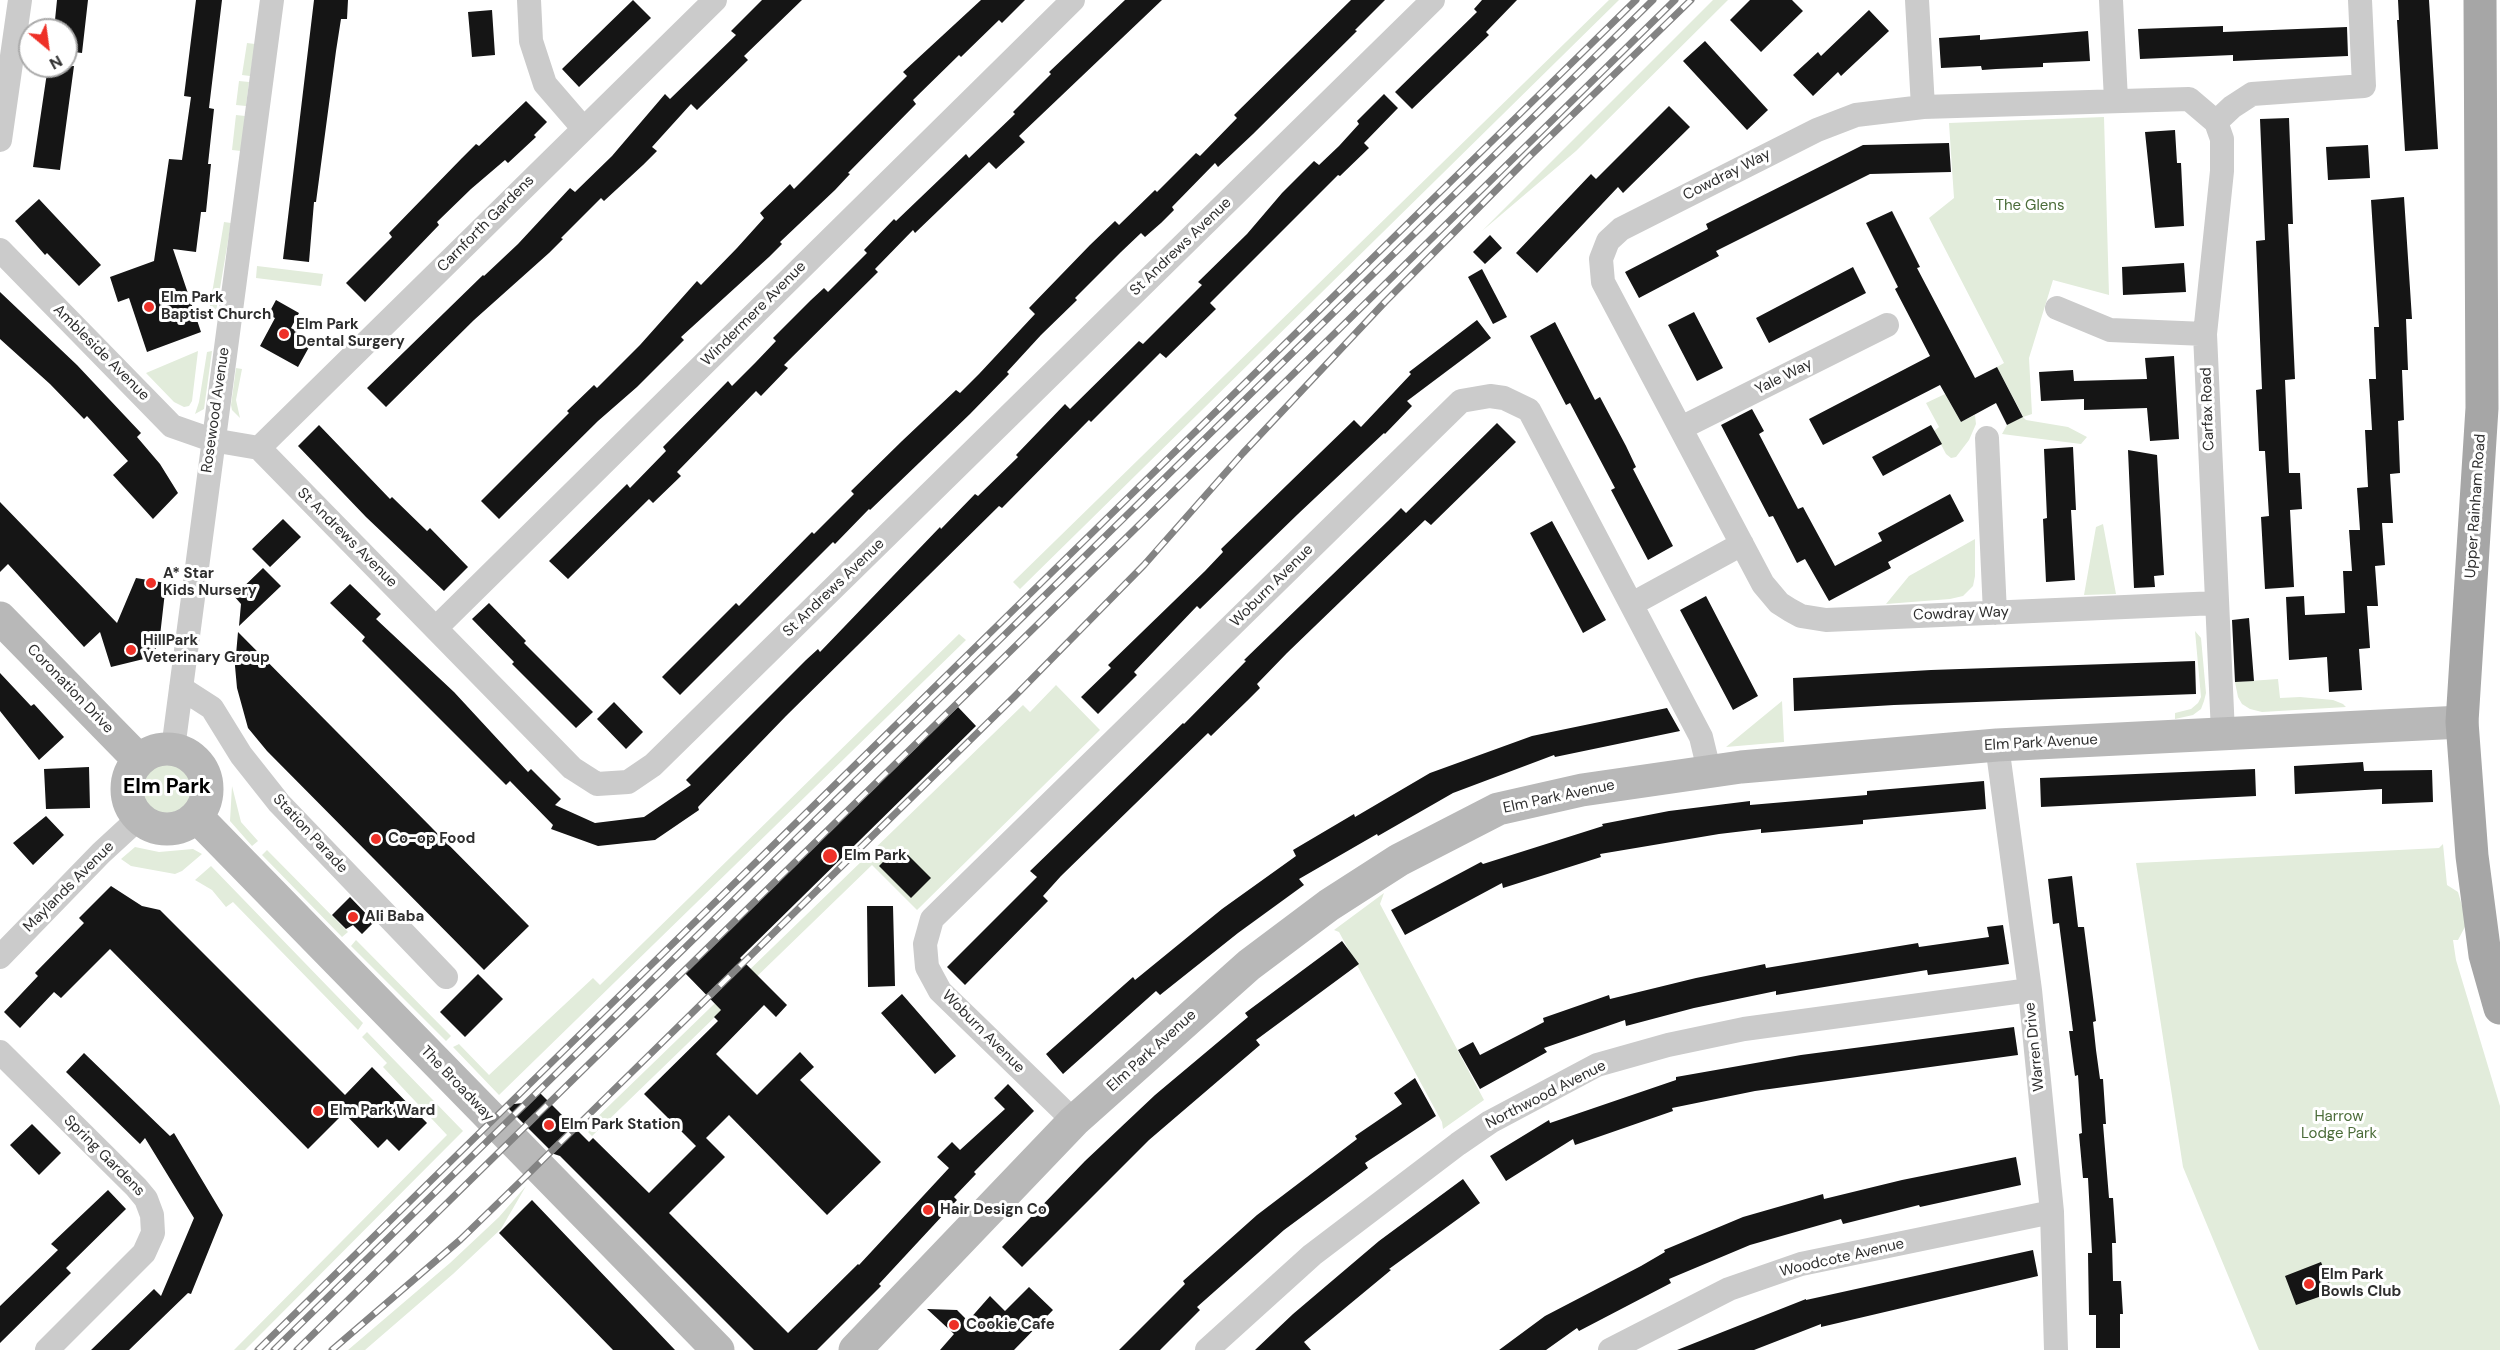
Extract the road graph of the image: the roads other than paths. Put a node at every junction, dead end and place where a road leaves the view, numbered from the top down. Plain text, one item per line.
1 (20, 0) edge
2 (272, 0) edge
3 (529, 0) edge
4 (715, 0) edge
5 (1073, 0) edge
6 (1433, 0) edge
7 (1917, 0) edge
8 (2111, 0) edge
9 (2360, 0) edge
10 (2480, 0) edge
11 (2116, 100) junction
12 (1923, 107) junction
13 (2216, 122) junction
14 (583, 128) junction
15 (0, 140) edge
16 (0, 250) edge
17 (2057, 308) dead end
18 (1887, 325) dead end
19 (2205, 334) junction
20 (1681, 428) junction
21 (1987, 438) dead end
22 (212, 440) junction
23 (259, 448) junction
24 (1742, 544) junction
25 (2217, 603) junction
26 (1632, 604) junction
27 (1995, 613) junction
28 (0, 618) edge
29 (436, 628) junction
30 (181, 688) junction
31 (2462, 722) junction
32 (2223, 733) junction
33 (1997, 745) junction
34 (173, 749) junction
35 (139, 760) junction
36 (1709, 770) junction
37 (138, 818) junction
38 (197, 818) junction
39 (0, 957) edge
40 (446, 977) dead end
41 (2030, 990) junction
42 (2500, 1008) edge
43 (0, 1052) edge
44 (1074, 1121) junction
45 (2052, 1212) junction
46 (47, 1350) edge
47 (718, 1350) edge
48 (855, 1350) edge
49 (1207, 1350) edge
50 (1610, 1350) edge
51 (2056, 1350) edge

1 - 15 street
2 - 22 street, Rosewood Avenue
3 - 14 street
4 - 14 street, Carnforth Gardens
5 - 29 street, Windermere Avenue
6 - 29 street, St Andrews Avenue
7 - 12 street
8 - 11 street
9 - 13 street
10 - 31 main road, Upper Rainham Road
11 - 12 street, Cowdray Way
11 - 13 street, Cowdray Way
12 - 20 street, Cowdray Way
13 - 19 street, Carfax Road
14 - 23 street, Carnforth Gardens
16 - 22 street, Ambleside Avenue
17 - 19 street
18 - 20 street, Yale Way
19 - 25 street, Carfax Road
20 - 24 street, Cowdray Way
21 - 27 street
22 - 23 street
22 - 30 street, Rosewood Avenue
23 - 29 street, St Andrews Avenue
24 - 26 street
24 - 27 street, Cowdray Way
25 - 27 street, Cowdray Way
25 - 32 street, Carfax Road
26 - 36 street, Woburn Avenue
26 - 44 street, Woburn Avenue
28 - 35 street, Coronation Drive
30 - 34 street, Rosewood Avenue
30 - 40 street, Station Parade
31 - 32 street, Elm Park Avenue
31 - 42 main road, Upper Rainham Road
32 - 33 street, Elm Park Avenue
33 - 36 street, Elm Park Avenue
33 - 41 street, Warren Drive
34 - 35 street
34 - 38 street
35 - 37 street
36 - 44 street, Elm Park Avenue
37 - 38 street
37 - 39 street, Maylands Avenue
38 - 47 street, The Broadway
41 - 45 street, Warren Drive
41 - 49 street, Northwood Avenue
43 - 46 street, Spring Gardens
44 - 48 street, Elm Park Avenue
45 - 50 street, Woodcote Avenue
45 - 51 street, Warren Drive

